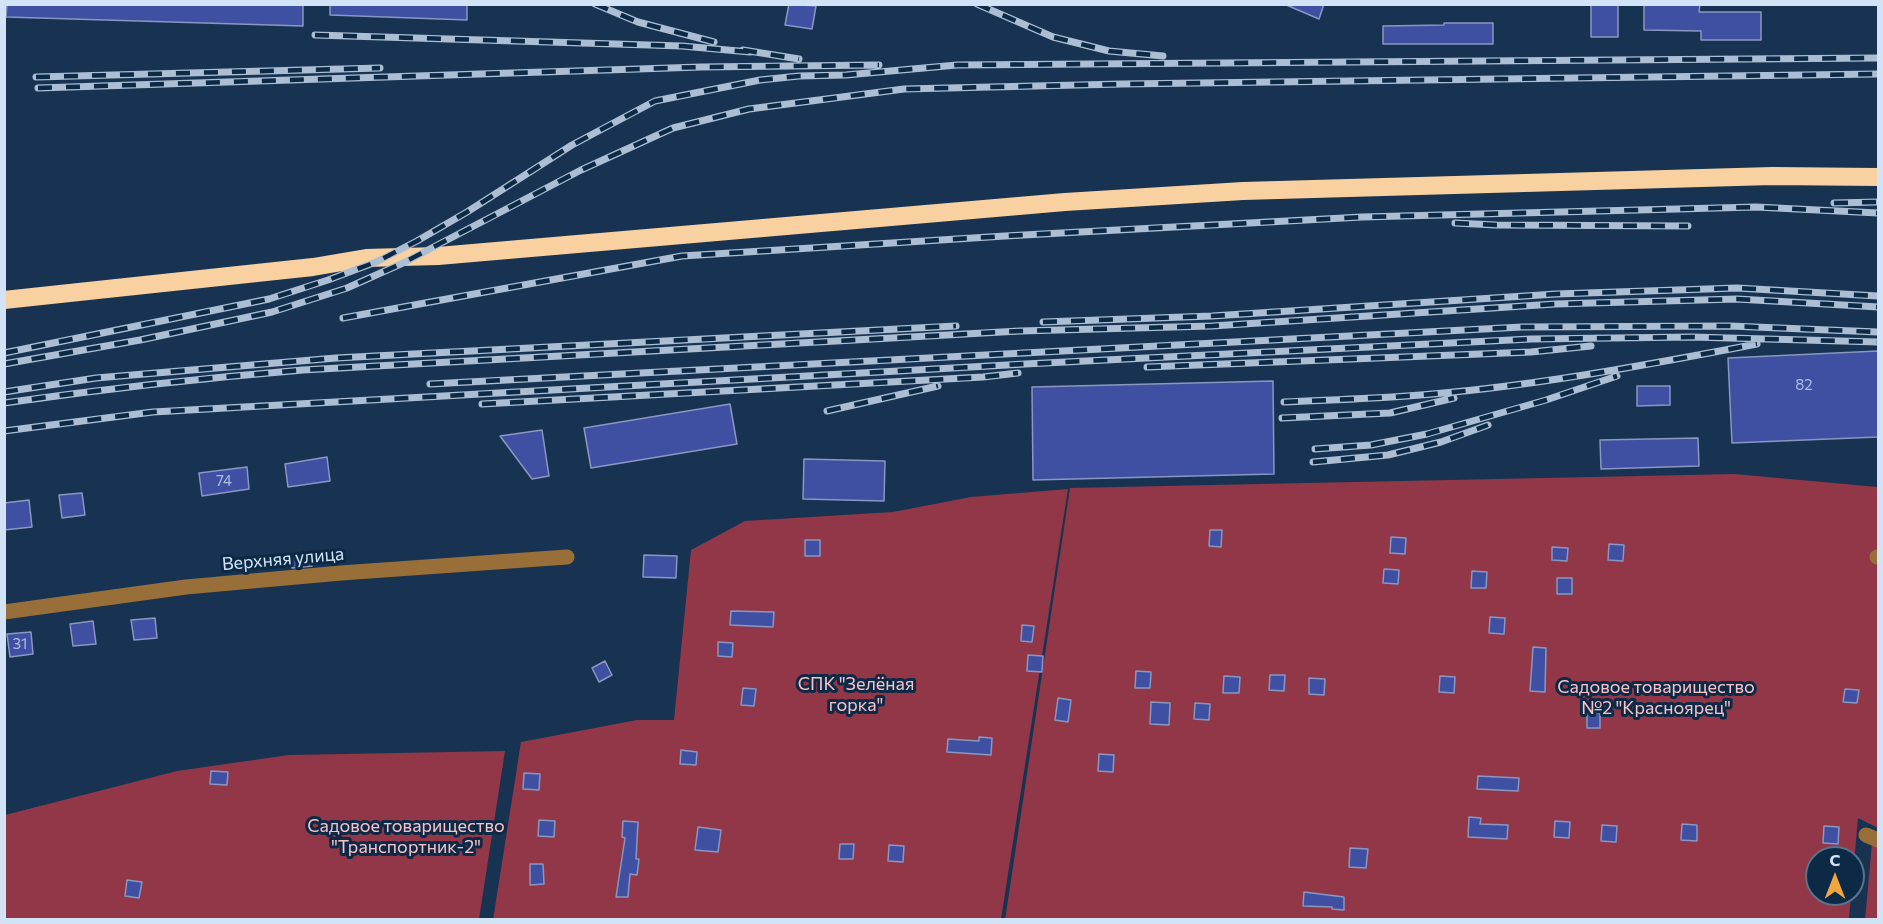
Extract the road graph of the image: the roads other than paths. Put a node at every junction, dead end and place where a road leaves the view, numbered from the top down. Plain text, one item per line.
1 (1878, 177) edge
2 (4, 300) edge
3 (567, 557) dead end
4 (4, 612) edge

1 - 2 highway
3 - 4 street, Верхняя улица

